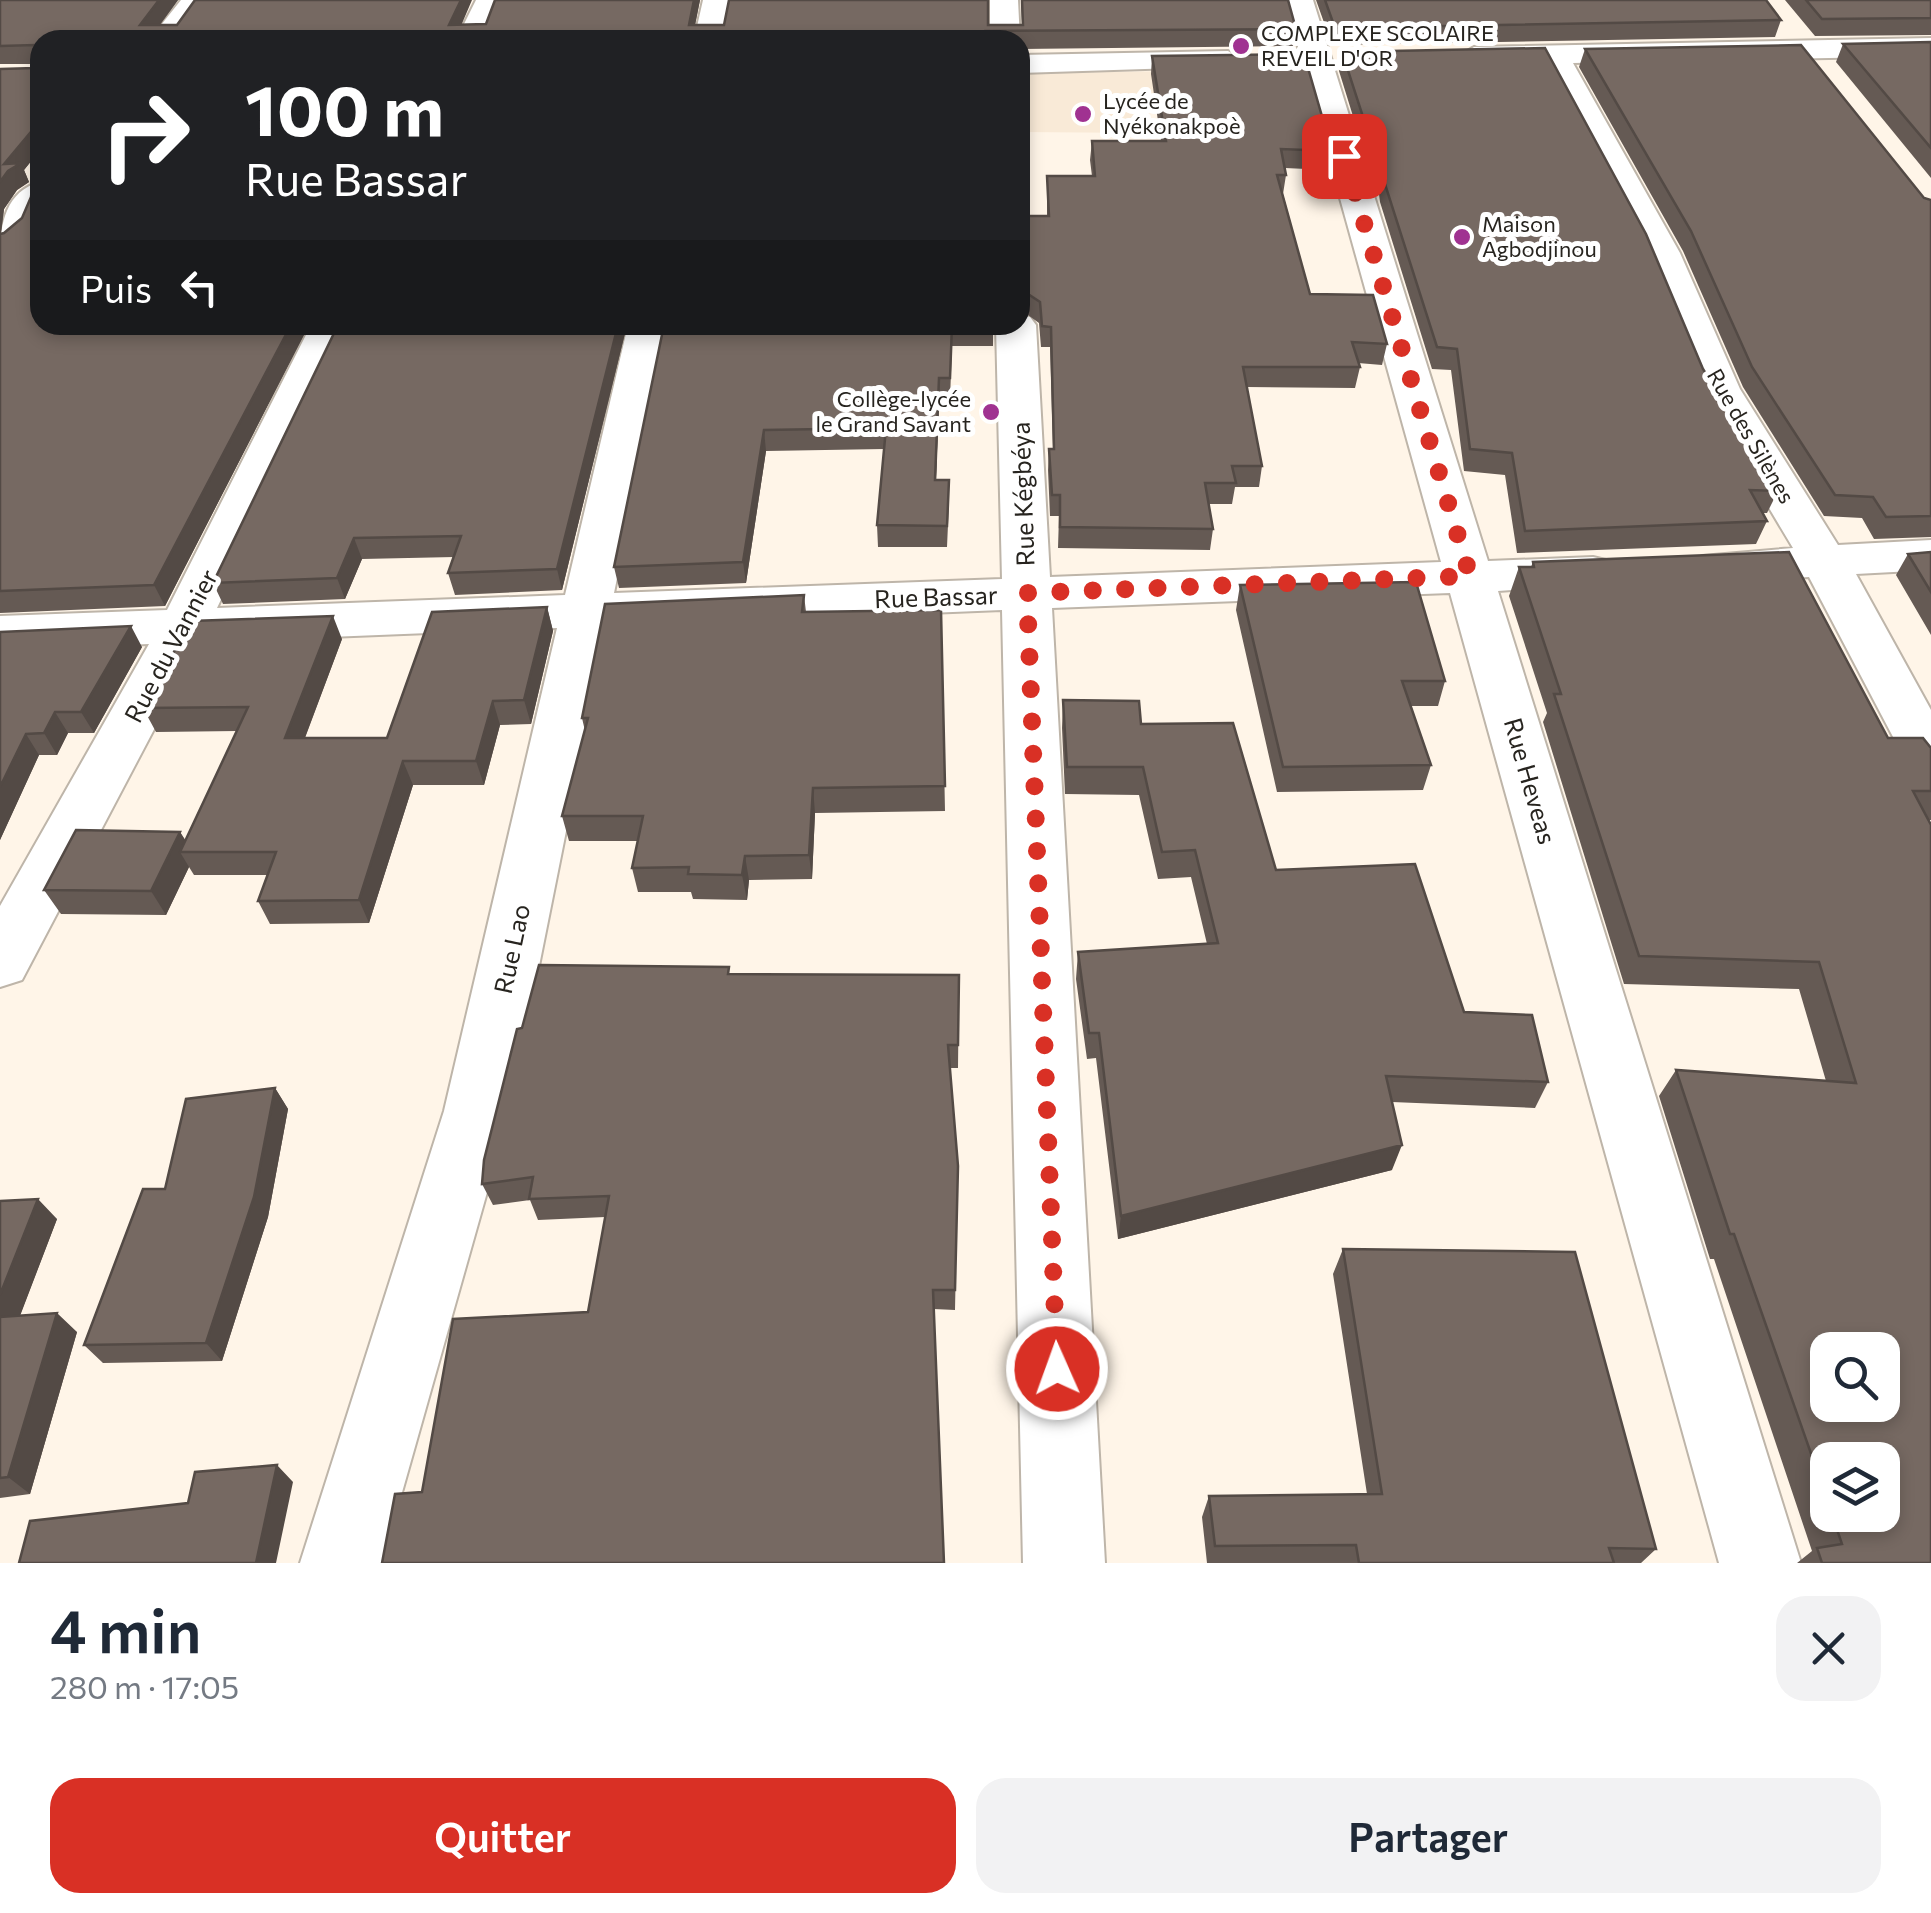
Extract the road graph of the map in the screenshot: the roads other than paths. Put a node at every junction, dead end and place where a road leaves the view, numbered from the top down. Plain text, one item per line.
1 (196, 0) edge
2 (490, 0) edge
3 (718, 0) edge
4 (1004, 0) edge
5 (1299, 0) edge
6 (172, 30) edge
7 (476, 30) edge
8 (711, 30) edge
9 (1005, 30) edge
10 (1793, 36) junction
11 (1931, 46) edge
12 (1554, 55) junction
13 (1435, 57) edge
14 (1301, 59) junction
15 (1030, 64) edge
16 (1826, 76) edge
17 (30, 205) edge
18 (0, 242) edge
19 (326, 335) edge
20 (646, 335) edge
21 (1016, 335) edge
22 (1931, 555) edge
23 (1826, 562) junction
24 (1470, 576) junction
25 (1027, 593) junction
26 (586, 611) junction
27 (183, 627) junction
28 (0, 634) edge
29 (1931, 759) edge
30 (0, 962) edge
31 (341, 1563) edge
32 (1064, 1563) edge
33 (1760, 1563) edge

1 - 6 street
2 - 7 street
3 - 8 street
4 - 9 street
5 - 14 street, Rue Heveas
10 - 11 street
10 - 12 street
10 - 16 street
12 - 13 street
12 - 23 street, Rue des Silènes
14 - 15 street
14 - 24 street, Rue Heveas
17 - 18 street
19 - 27 street, Rue du Vannier
20 - 26 street, Rue Lao
21 - 25 street, Rue Kégbéya
22 - 23 street, Rue Bassar
23 - 24 street, Rue Bassar
23 - 29 street, Rue des Silènes
24 - 25 street, Rue Bassar
24 - 33 street, Rue Heveas
25 - 26 street, Rue Bassar
25 - 32 street, Rue Kégbéya
26 - 27 street, Rue Bassar
26 - 31 street, Rue Lao
27 - 28 street, Rue Bassar
27 - 30 street, Rue du Vannier

